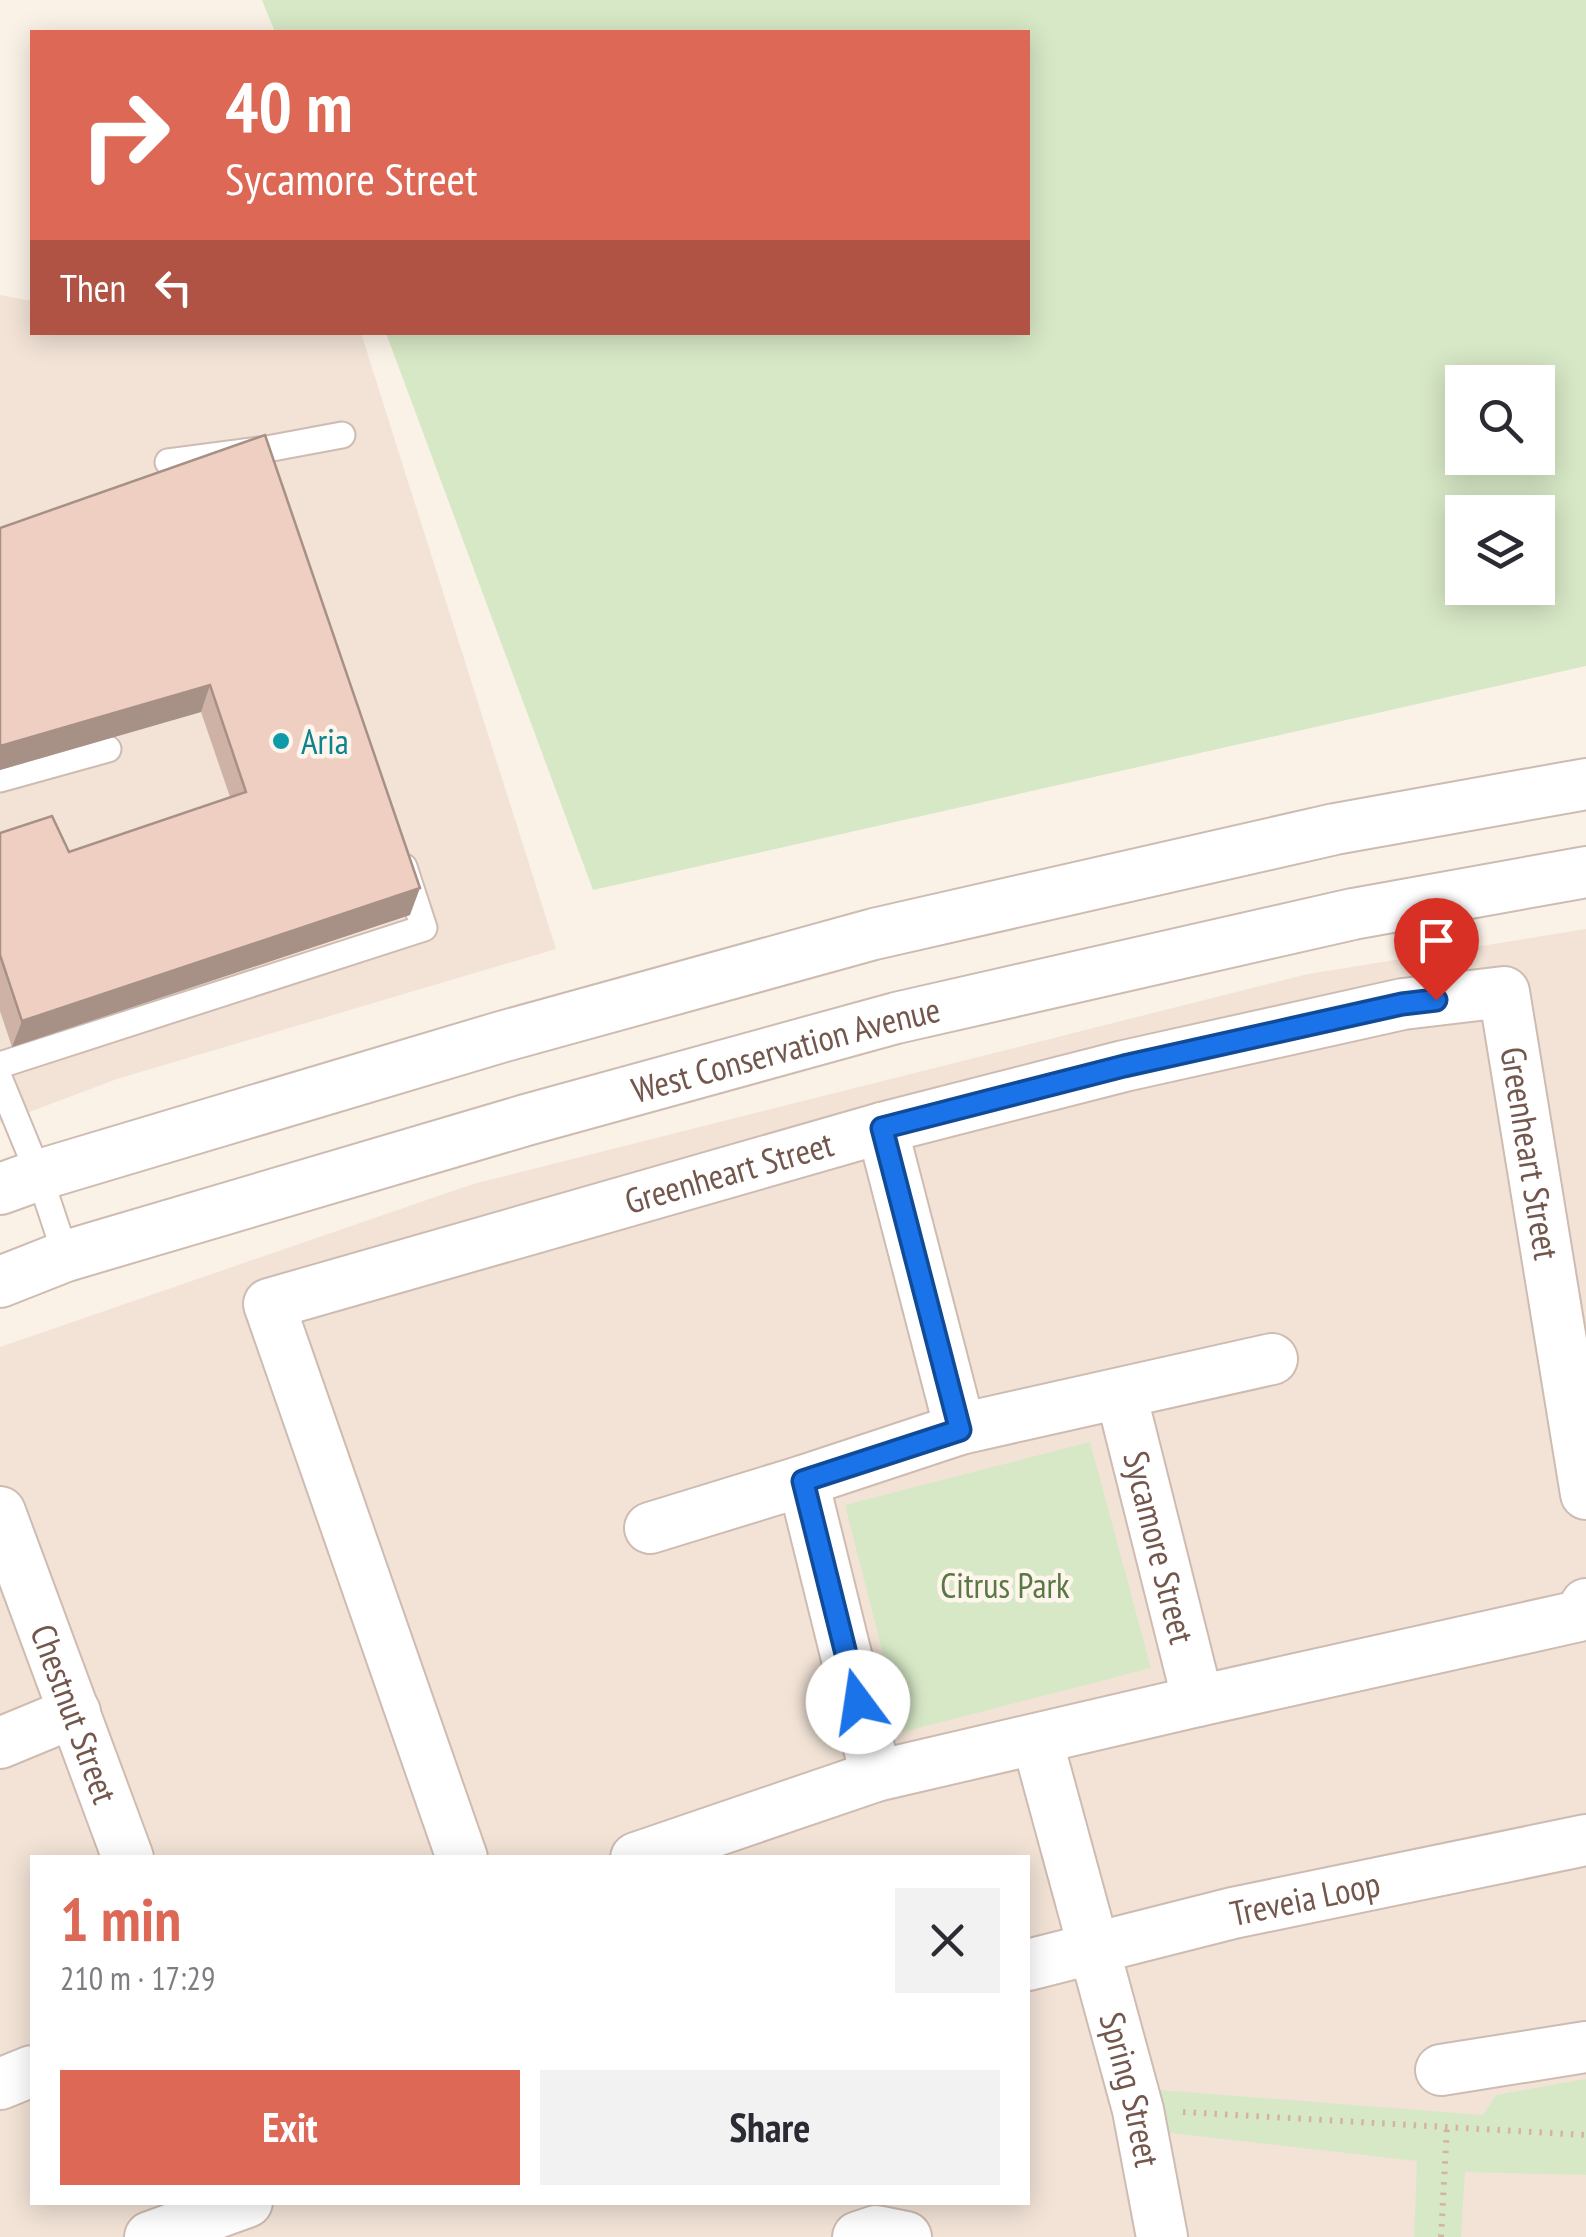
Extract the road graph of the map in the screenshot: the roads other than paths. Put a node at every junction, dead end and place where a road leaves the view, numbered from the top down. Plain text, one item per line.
1 (342, 435) dead end
2 (168, 462) dead end
3 (108, 748) edge
4 (0, 779) edge
5 (1586, 784) edge
6 (394, 836) edge
7 (1586, 872) edge
8 (0, 1065) edge
9 (0, 1080) edge
10 (882, 1128) junction
11 (20, 1182) edge
12 (66, 1256) junction
13 (0, 1282) edge
14 (1272, 1359) dead end
15 (1121, 1394) junction
16 (960, 1430) junction
17 (803, 1481) junction
18 (1586, 1494) edge
19 (0, 1512) edge
20 (650, 1528) dead end
21 (1586, 1604) edge
22 (1198, 1701) junction
23 (75, 1712) junction
24 (1037, 1740) junction
25 (0, 1743) edge
26 (876, 1776) junction
27 (1586, 1840) edge
28 (127, 1855) edge
29 (461, 1855) edge
30 (645, 1855) edge
31 (1092, 1947) junction
32 (1030, 1964) edge
33 (1586, 2047) edge
34 (1441, 2070) dead end
35 (30, 2071) edge
36 (0, 2084) edge
37 (240, 2205) edge
38 (150, 2237) edge
39 (858, 2237) edge
40 (906, 2237) edge
41 (1162, 2237) edge

1 - 2 lane
3 - 4 lane
5 - 11 street
6 - 8 lane
7 - 12 street, West Conservation Avenue
9 - 11 lane
10 - 16 street
10 - 18 street, Greenheart Street
10 - 29 street, Greenheart Street
11 - 12 lane
12 - 13 street, West Conservation Avenue
14 - 15 street
15 - 16 street
15 - 22 street, Sycamore Street
16 - 17 street
17 - 20 street
17 - 26 street
19 - 23 street, Chestnut Street
21 - 22 street
22 - 24 street
23 - 25 street
23 - 28 street, Chestnut Street
24 - 26 street
24 - 31 street
26 - 30 street
27 - 31 street, Treveia Loop
31 - 32 street, Treveia Loop
31 - 41 street, Spring Street
33 - 34 street
35 - 36 street
37 - 38 street
39 - 40 street

